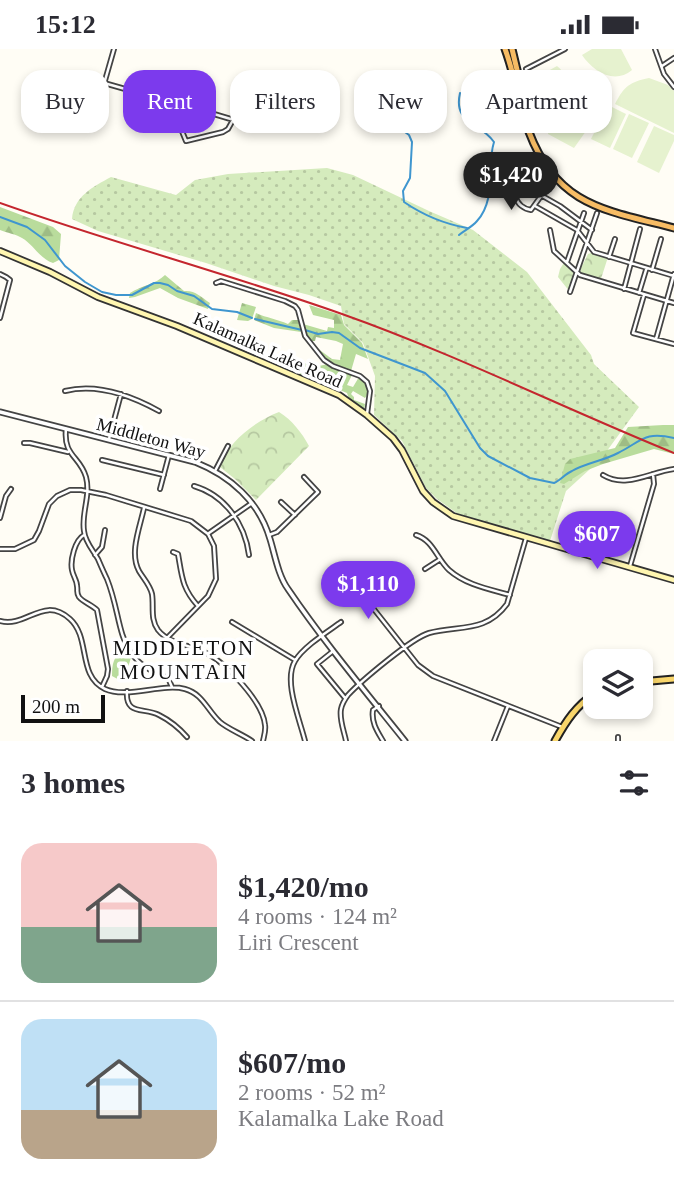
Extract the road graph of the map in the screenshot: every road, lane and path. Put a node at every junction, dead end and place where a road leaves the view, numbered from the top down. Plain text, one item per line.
1 (114, 49) edge
2 (505, 49) edge
3 (512, 49) edge
4 (565, 49) edge
5 (655, 49) edge
6 (674, 58) edge
7 (662, 66) junction
8 (526, 69) dead end
9 (108, 70) edge
10 (674, 87) edge
11 (230, 125) edge
12 (183, 133) edge
13 (534, 144) junction
14 (541, 196) junction
15 (535, 206) junction
16 (584, 213) dead end
17 (597, 213) dead end
18 (582, 222) junction
19 (674, 228) edge
20 (640, 229) dead end
21 (550, 230) dead end
22 (577, 230) junction
23 (592, 230) junction
24 (614, 239) dead end
25 (661, 239) dead end
26 (587, 245) junction
27 (0, 251) edge
28 (609, 257) junction
29 (567, 263) junction
30 (631, 264) junction
31 (646, 268) junction
32 (652, 270) junction
33 (577, 272) junction
34 (0, 274) edge
35 (674, 276) edge
36 (216, 282) dead end
37 (624, 289) junction
38 (570, 292) dead end
39 (639, 293) junction
40 (644, 295) junction
41 (667, 301) junction
42 (674, 303) edge
43 (0, 318) edge
44 (656, 339) junction
45 (674, 344) edge
46 (65, 391) dead end
47 (121, 394) junction
48 (159, 411) dead end
49 (0, 412) edge
50 (367, 415) junction
51 (66, 429) junction
52 (109, 440) junction
53 (24, 443) dead end
54 (228, 446) dead end
55 (69, 453) junction
56 (169, 455) junction
57 (102, 460) dead end
58 (674, 469) edge
59 (215, 471) junction
60 (653, 474) junction
61 (164, 475) junction
62 (603, 475) dead end
63 (304, 477) dead end
64 (194, 486) dead end
65 (11, 489) dead end
66 (160, 489) dead end
67 (87, 491) junction
68 (281, 502) dead end
69 (252, 503) junction
70 (144, 507) junction
71 (234, 515) junction
72 (295, 515) junction
73 (0, 518) edge
74 (104, 530) dead end
75 (208, 534) junction
76 (84, 535) junction
77 (269, 535) junction
78 (416, 535) dead end
79 (36, 537) junction
80 (526, 538) junction
81 (40, 541) dead end
82 (0, 549) edge
83 (173, 552) dead end
84 (95, 555) junction
85 (249, 555) dead end
86 (440, 559) junction
87 (629, 567) junction
88 (425, 569) dead end
89 (343, 578) dead end
90 (216, 579) junction
91 (674, 580) edge
92 (222, 581) dead end
93 (510, 595) junction
94 (199, 606) junction
95 (0, 621) edge
96 (232, 622) dead end
97 (341, 622) dead end
98 (322, 636) junction
99 (167, 638) junction
100 (405, 648) junction
101 (334, 651) junction
102 (295, 660) junction
103 (672, 679) edge
104 (653, 681) edge
105 (360, 683) junction
106 (102, 687) junction
107 (172, 687) junction
108 (127, 691) junction
109 (345, 698) junction
110 (583, 702) edge
111 (379, 706) junction
112 (509, 706) junction
113 (562, 727) junction
114 (187, 737) dead end
115 (252, 741) edge
116 (263, 741) edge
117 (306, 741) edge
118 (346, 741) edge
119 (383, 741) edge
120 (405, 741) edge
121 (494, 741) edge
122 (555, 741) edge

1 - 9 street
2 - 13 highway
3 - 13 highway
4 - 8 street
5 - 7 street
6 - 7 street
7 - 10 street
11 - 12 street
13 - 19 highway
14 - 15 street
14 - 15 street
14 - 18 street
15 - 22 street
16 - 18 street
17 - 23 street
18 - 22 street
18 - 23 street
20 - 30 street
21 - 29 street
22 - 26 street
22 - 29 street
23 - 26 street
24 - 28 street
25 - 32 street
26 - 28 street
26 - 33 street
27 - 50 main road, Kalamalka Lake Road
28 - 30 street
29 - 33 street
30 - 31 street
30 - 37 street
31 - 32 street
31 - 39 street
32 - 35 street
33 - 37 street
33 - 38 street
34 - 43 street
35 - 41 street
36 - 50 street
37 - 39 street
39 - 40 street
40 - 41 street
40 - 44 street
41 - 42 street
41 - 44 street
44 - 45 street
46 - 47 street
47 - 48 street
47 - 52 street
49 - 51 street, Middleton Way
50 - 80 main road, Kalamalka Lake Road
51 - 52 street, Middleton Way
51 - 55 street
52 - 56 street, Middleton Way
53 - 55 street
54 - 59 street
55 - 67 street
56 - 59 street, Middleton Way
56 - 61 street
57 - 61 street
58 - 60 street
59 - 69 street, Middleton Way
60 - 62 street
60 - 87 street
61 - 66 street
63 - 72 street
64 - 71 street
65 - 73 street
67 - 70 street
67 - 76 street
67 - 79 street
68 - 72 street
69 - 71 street
69 - 77 street, Middleton Way
70 - 75 street
70 - 99 street
71 - 75 street
71 - 85 street
72 - 77 street
74 - 84 street
75 - 90 street
76 - 84 street
76 - 106 street
77 - 98 street, Middleton Way
78 - 86 street
79 - 81 street
79 - 82 street
80 - 87 main road, Kalamalka Lake Road
80 - 93 street
83 - 94 street
84 - 107 street
86 - 88 street
86 - 93 street
87 - 91 main road, Kalamalka Lake Road
89 - 100 street
90 - 92 street
90 - 94 street
93 - 100 street
94 - 99 street
95 - 106 street
96 - 102 street
97 - 98 street
98 - 101 street, Middleton Way
98 - 102 street
99 - 116 street
100 - 105 street
100 - 112 street
101 - 105 street, Middleton Way
101 - 109 street
102 - 117 street
103 - 104 main road
105 - 109 street
105 - 111 street, Middleton Way
106 - 108 street
107 - 108 street
107 - 115 street
108 - 114 street
109 - 118 street
110 - 113 main road
111 - 119 street
111 - 120 street, Middleton Way
112 - 113 street
112 - 121 street
113 - 122 main road

